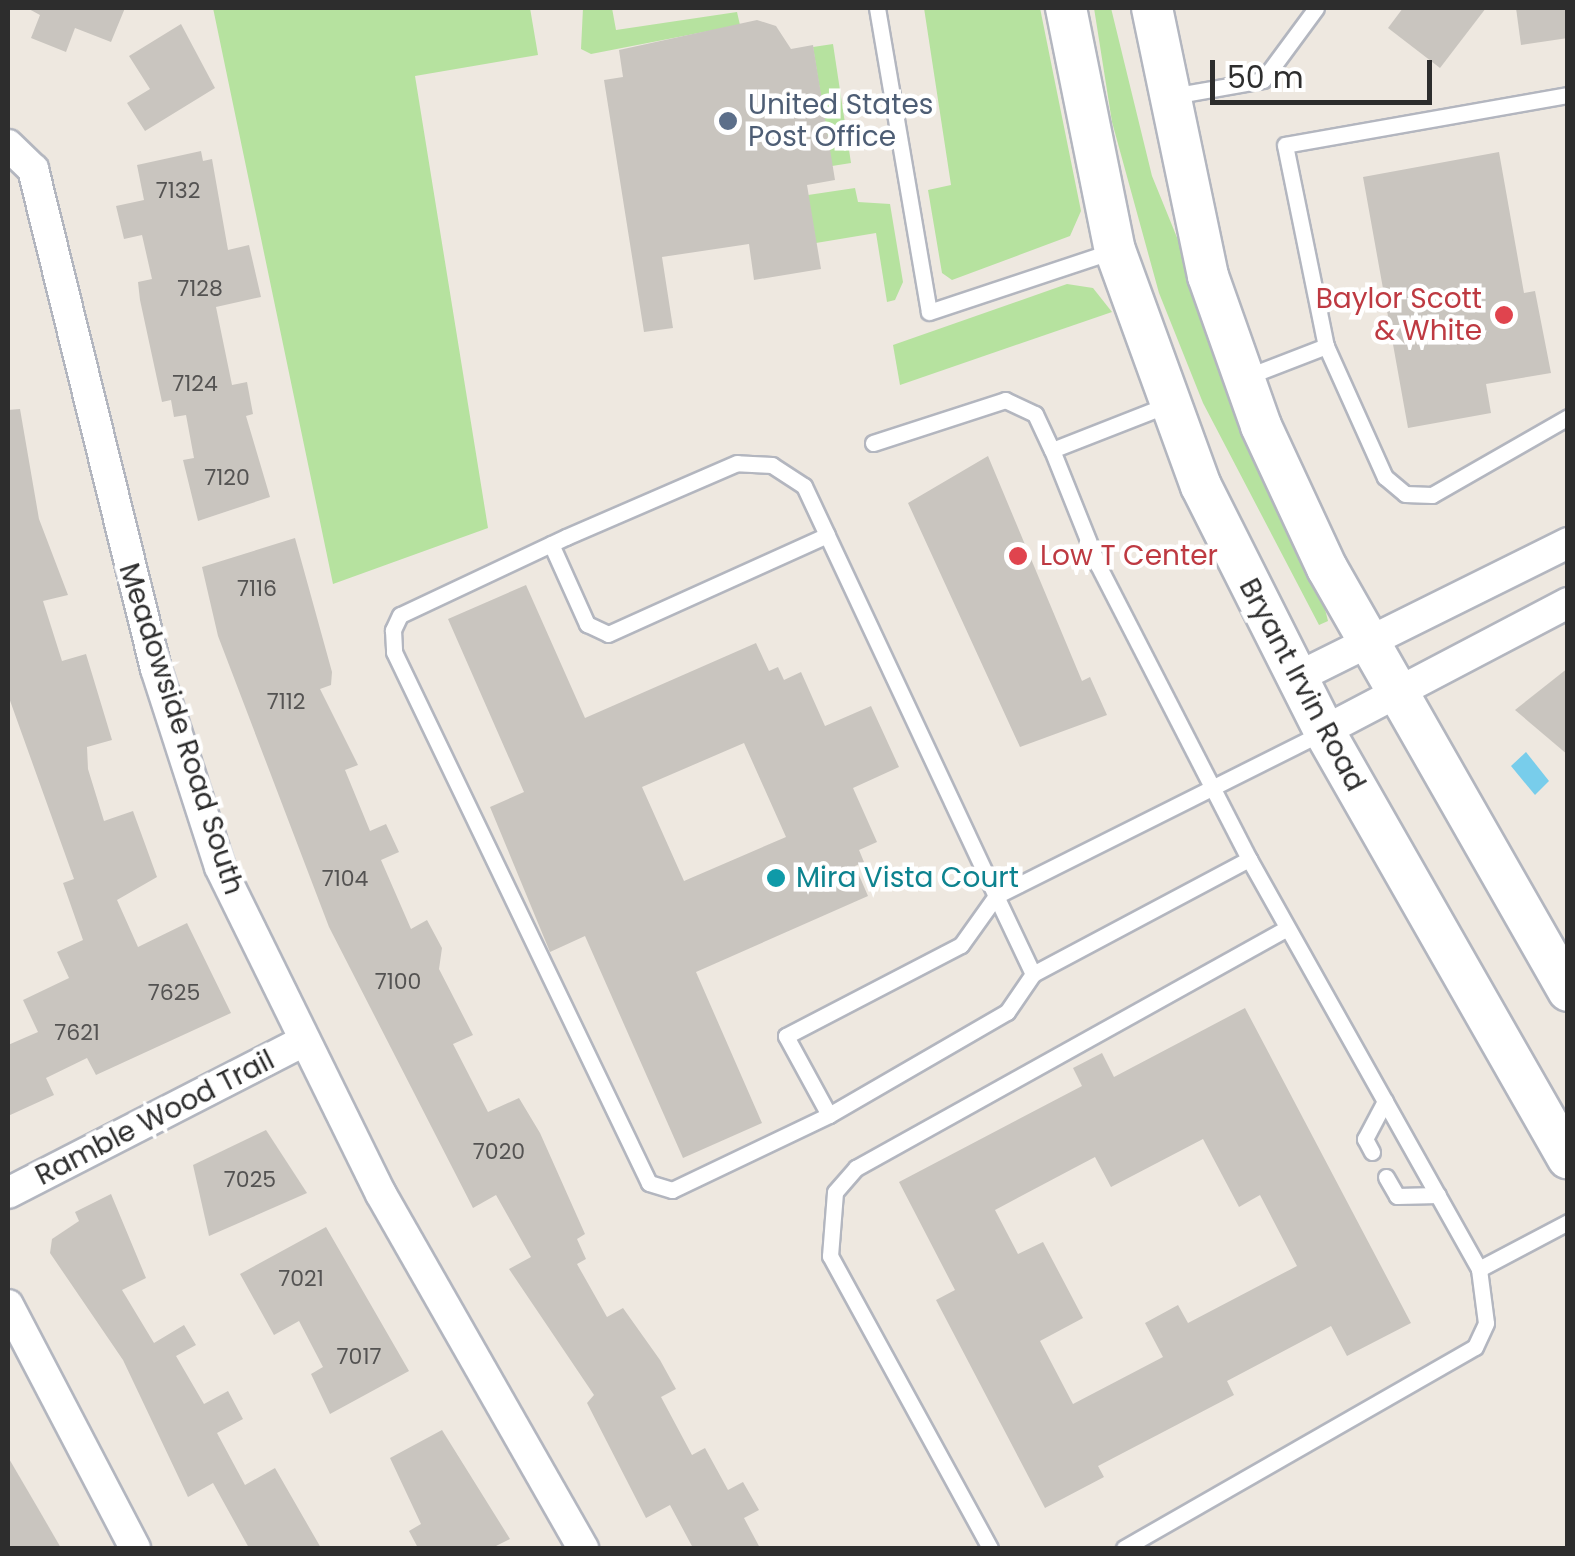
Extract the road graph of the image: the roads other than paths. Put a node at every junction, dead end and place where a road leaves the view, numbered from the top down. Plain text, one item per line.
1 (877, 8) edge
2 (1066, 8) edge
3 (1152, 8) edge
4 (1316, 8) edge
5 (1568, 94) edge
6 (1168, 97) junction
7 (8, 144) edge
8 (1115, 250) junction
9 (1326, 346) junction
10 (1242, 378) junction
11 (1167, 405) junction
12 (1568, 417) edge
13 (873, 443) dead end
14 (1052, 450) junction
15 (827, 535) junction
16 (551, 544) junction
17 (1568, 544) edge
18 (1519, 565) junction
19 (1556, 608) edge
20 (1367, 642) junction
21 (1296, 678) junction
22 (1395, 693) junction
23 (1324, 731) junction
24 (1210, 786) junction
25 (1249, 859) junction
26 (996, 896) junction
27 (1287, 928) junction
28 (1032, 974) junction
29 (1568, 991) edge
30 (302, 1042) junction
31 (1385, 1101) junction
32 (828, 1115) junction
33 (1372, 1152) dead end
34 (1568, 1158) edge
35 (1386, 1177) dead end
36 (8, 1193) edge
37 (1438, 1195) junction
38 (1568, 1222) edge
39 (1479, 1269) junction
40 (8, 1304) edge
41 (134, 1548) edge
42 (583, 1548) edge
43 (990, 1548) edge
44 (1124, 1548) edge

1 - 8 lane
2 - 8 main road, Bryant Irvin Road
3 - 6 main road
4 - 6 lane
5 - 9 lane
6 - 10 main road
7 - 30 street, Meadowside Road South
8 - 11 main road, Bryant Irvin Road
9 - 10 lane
9 - 12 lane
10 - 20 main road
11 - 14 lane
11 - 21 main road, Bryant Irvin Road
13 - 14 lane
14 - 24 lane
15 - 16 lane
15 - 16 lane
15 - 26 lane
16 - 32 lane
17 - 18 street
18 - 19 street
18 - 20 street
19 - 22 street
20 - 21 street
20 - 22 main road
21 - 23 main road, Bryant Irvin Road
22 - 23 street
22 - 29 main road
23 - 24 lane
23 - 34 main road, Bryant Irvin Road
24 - 25 lane
24 - 26 lane
25 - 27 lane
25 - 28 lane
26 - 28 lane
26 - 32 lane
27 - 31 lane
27 - 43 lane
28 - 32 lane
30 - 36 street, Ramble Wood Trail
30 - 42 street, Meadowside Road South
31 - 33 lane
31 - 37 lane
35 - 37 lane
37 - 39 lane
38 - 39 lane
39 - 44 lane
40 - 41 street

